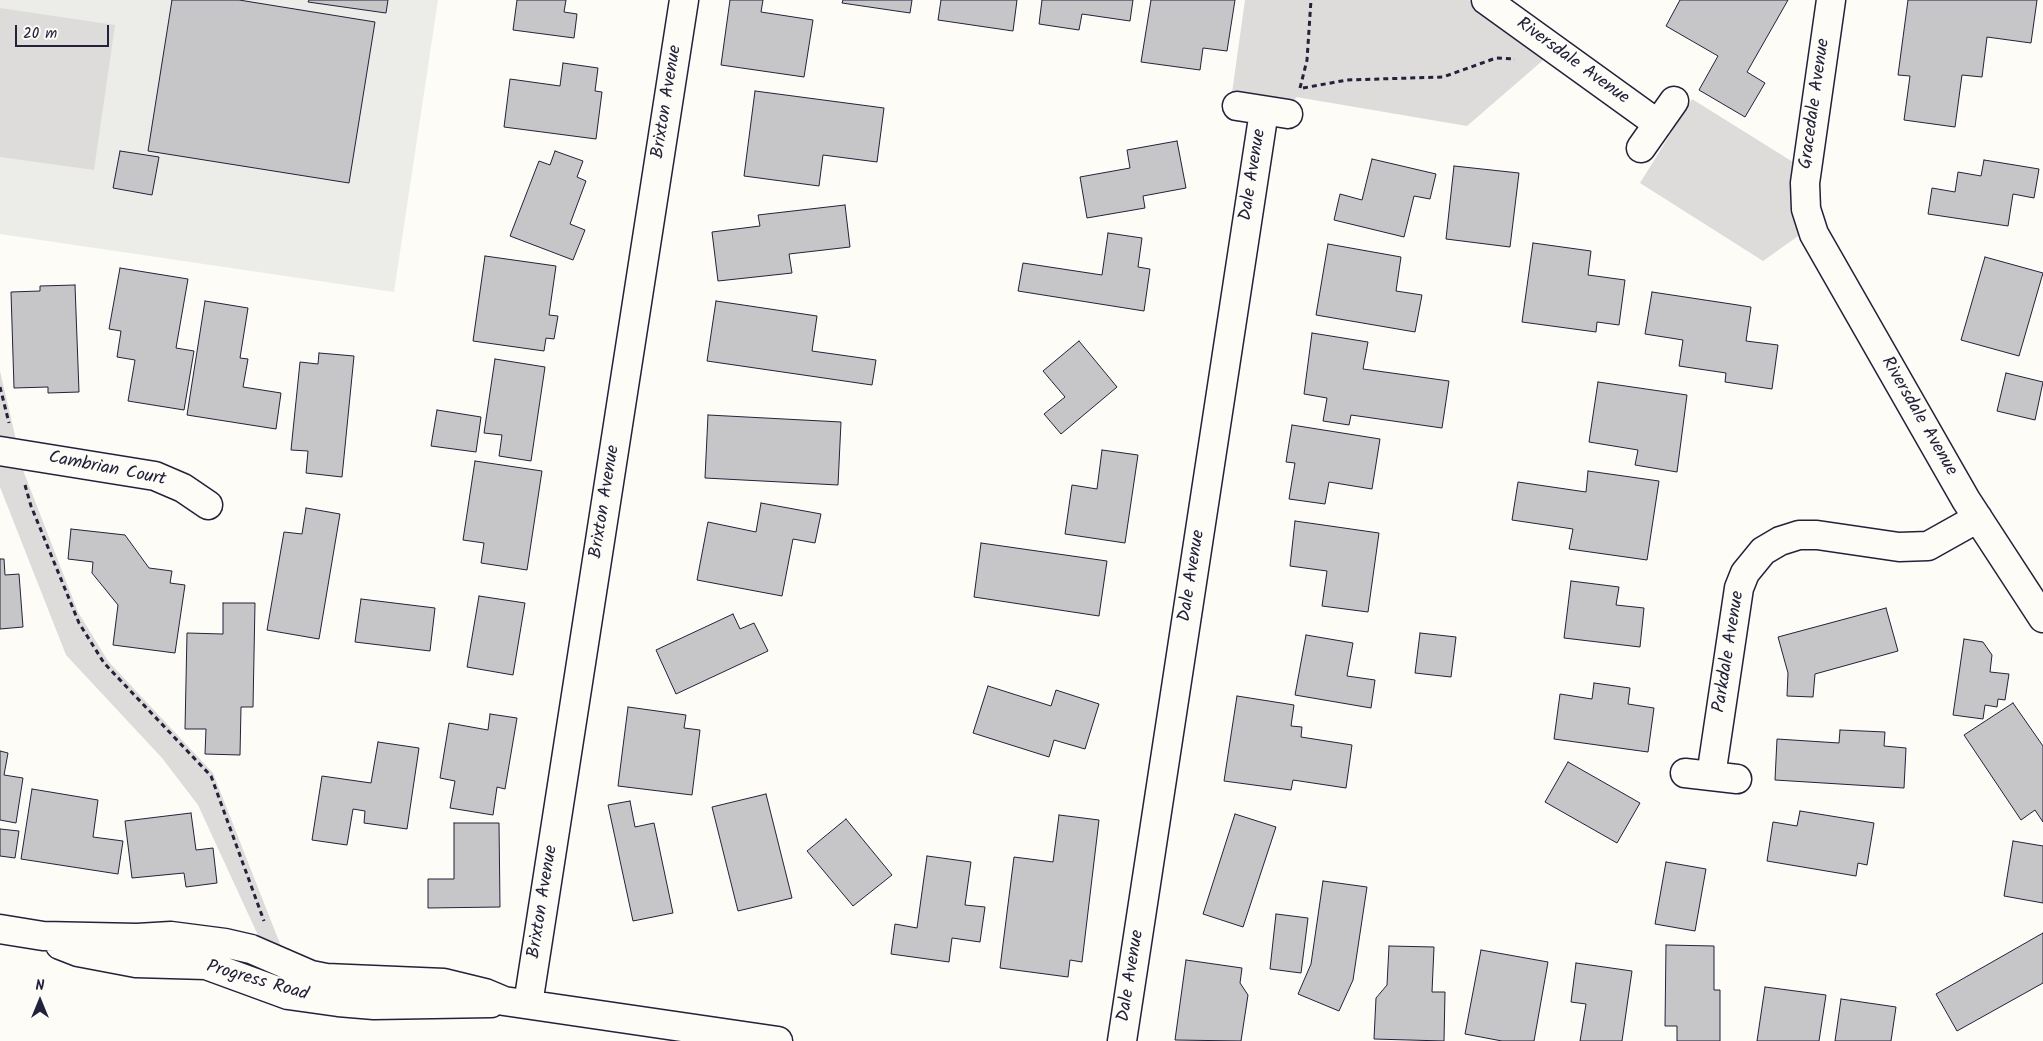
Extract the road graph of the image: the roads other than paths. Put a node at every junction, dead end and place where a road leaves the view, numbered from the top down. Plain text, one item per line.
1 (684, 0) edge
2 (1486, 0) edge
3 (1831, 0) edge
4 (1674, 101) dead end
5 (1237, 106) dead end
6 (1658, 124) junction
7 (1641, 148) dead end
8 (1806, 209) joint
9 (8, 453) edge
10 (208, 505) dead end
11 (1978, 518) junction
12 (2043, 618) edge
13 (1710, 776) dead end
14 (0, 929) edge
15 (43, 936) junction
16 (516, 1003) junction
17 (778, 1041) edge
18 (1122, 1041) edge

1 - 16 street, Brixton Avenue
2 - 6 street, Riversdale Avenue
3 - 8 street, Gracedale Avenue
4 - 6 street
5 - 18 street, Dale Avenue
6 - 7 street
8 - 11 street, Riversdale Avenue
9 - 10 street, Cambrian Court
11 - 12 street, Riversdale Avenue
11 - 13 street, Parkdale Avenue
14 - 15 street, Progress Road
15 - 16 street, Progress Road
15 - 16 street, Progress Road
16 - 17 street, Progress Road

